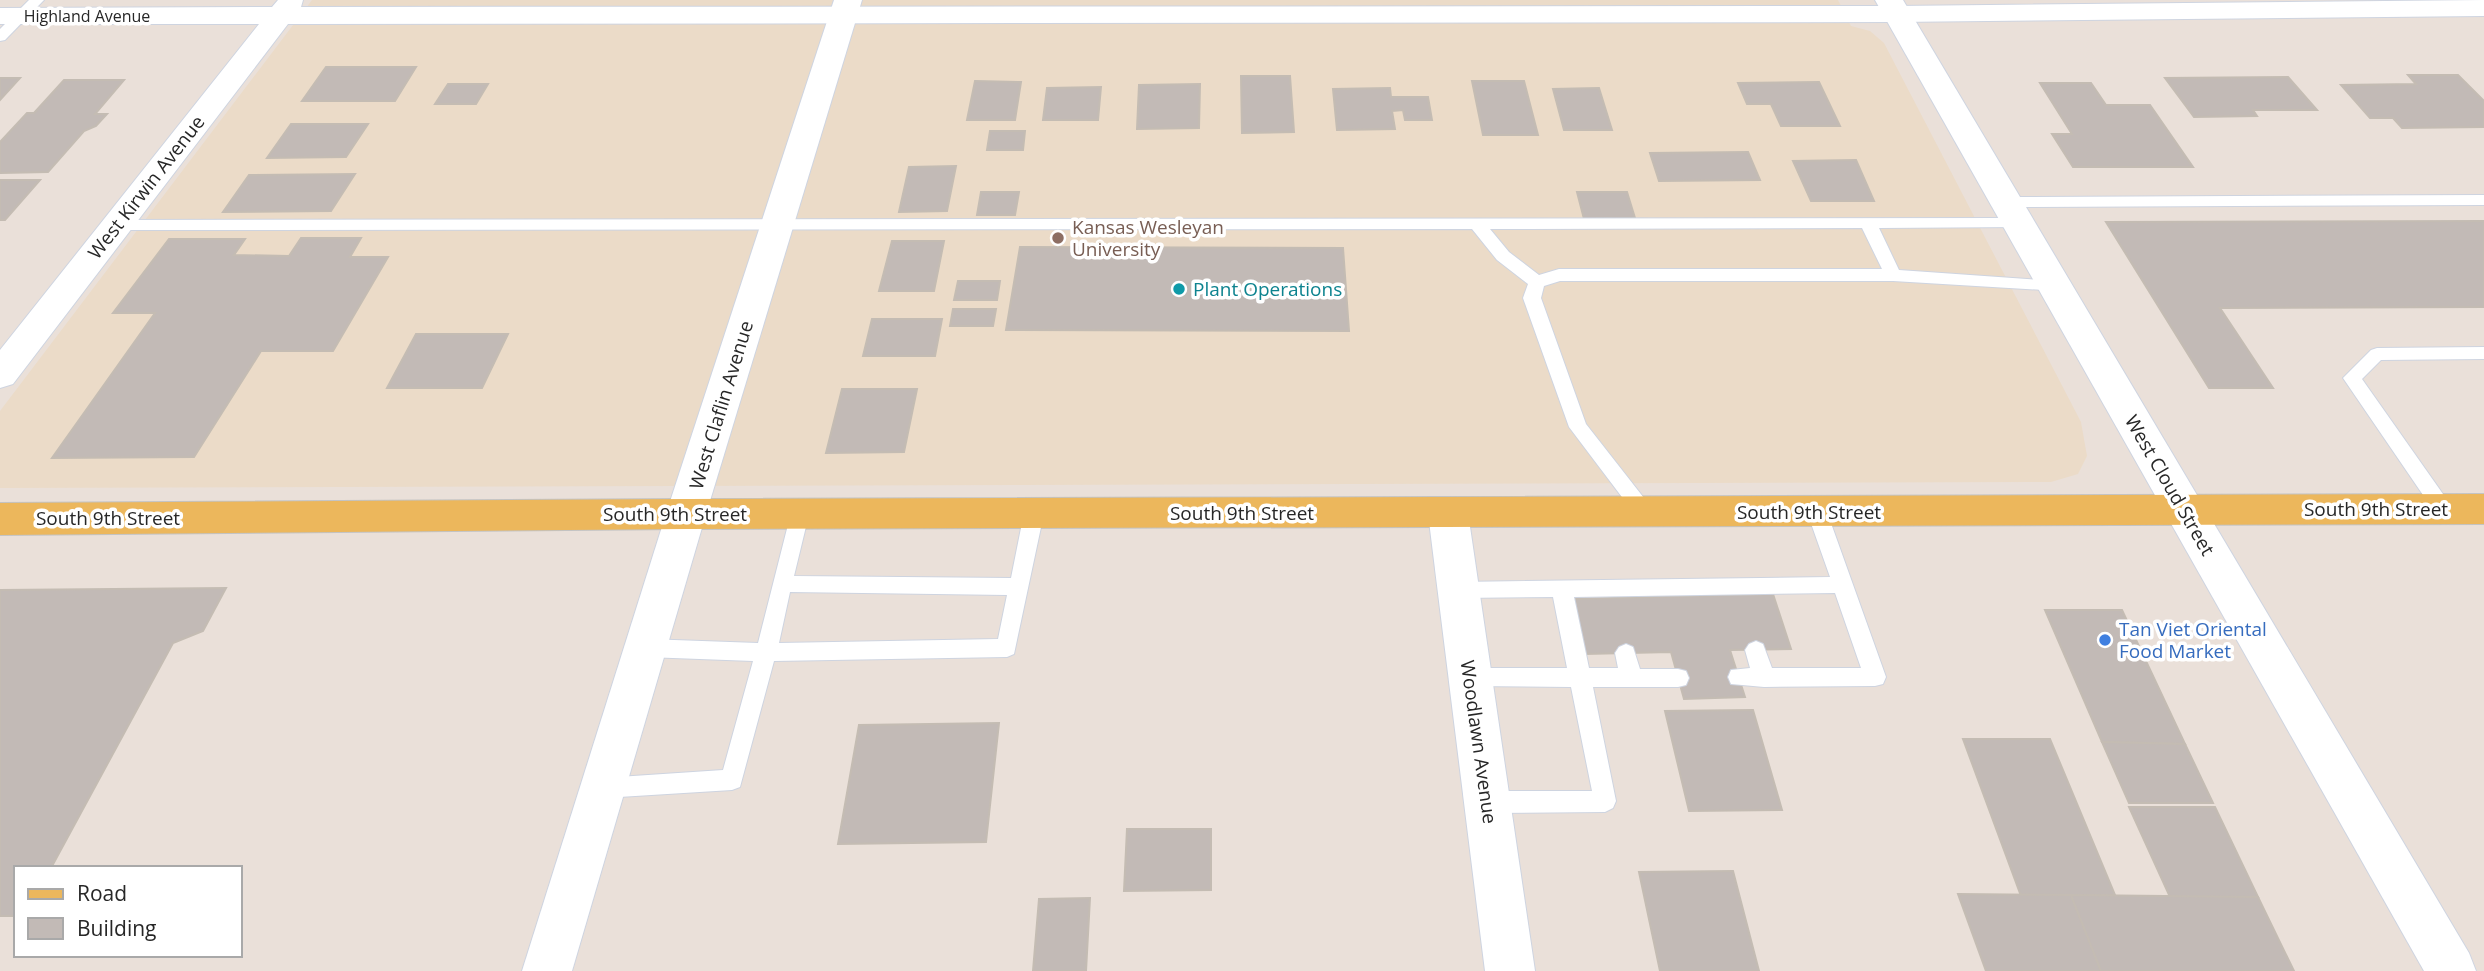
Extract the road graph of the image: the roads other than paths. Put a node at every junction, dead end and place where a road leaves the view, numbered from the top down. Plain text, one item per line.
1 (286, 7) edge
2 (846, 7) edge
3 (1893, 7) edge
4 (2484, 8) edge
5 (19, 11) edge
6 (0, 37) edge
7 (2484, 200) edge
8 (2011, 212) junction
9 (1476, 223) junction
10 (1868, 223) junction
11 (778, 224) junction
12 (117, 225) junction
13 (1893, 275) junction
14 (1537, 282) junction
15 (2055, 287) junction
16 (2484, 353) edge
17 (0, 375) edge
18 (2183, 508) junction
19 (2443, 509) junction
20 (2484, 509) edge
21 (1644, 512) junction
22 (1817, 512) junction
23 (1034, 513) junction
24 (1448, 513) junction
25 (686, 514) junction
26 (799, 514) junction
27 (0, 519) edge
28 (782, 583) junction
29 (1842, 585) junction
30 (1019, 587) junction
31 (1562, 589) junction
32 (1458, 590) junction
33 (646, 648) junction
34 (1756, 650) dead end
35 (766, 652) junction
36 (1626, 653) dead end
37 (1470, 677) junction
38 (1739, 677) dead end
39 (1579, 678) junction
40 (1631, 678) junction
41 (1678, 678) dead end
42 (1764, 678) junction
43 (603, 788) junction
44 (1487, 802) junction
45 (547, 971) edge
46 (1510, 971) edge
47 (2451, 971) edge

1 - 2 street, Highland Avenue
1 - 5 street, Highland Avenue
1 - 12 street, West Kirwin Avenue
2 - 3 street, Highland Avenue
2 - 11 street, West Claflin Avenue
3 - 4 street, Highland Avenue
3 - 8 street, West Cloud Street
5 - 6 lane
7 - 8 lane
8 - 10 lane
8 - 15 street, West Cloud Street
9 - 10 lane
9 - 11 lane
9 - 14 lane
10 - 13 lane
11 - 12 lane
11 - 25 street, West Claflin Avenue
12 - 17 street, West Kirwin Avenue
13 - 14 lane
13 - 15 lane
14 - 21 lane
15 - 18 street, West Cloud Street
16 - 19 lane
18 - 19 main road, South 9th Street
18 - 22 main road, South 9th Street
18 - 47 street, West Cloud Street
19 - 20 main road, South 9th Street
21 - 22 main road, South 9th Street
21 - 24 main road, South 9th Street
22 - 29 lane
23 - 24 main road, South 9th Street
23 - 26 main road, South 9th Street
23 - 30 lane
24 - 32 street, Woodlawn Avenue
25 - 26 main road, South 9th Street
25 - 27 main road, South 9th Street
25 - 33 street, West Claflin Avenue
26 - 28 lane
28 - 30 lane
28 - 35 lane
29 - 31 lane
29 - 42 lane
30 - 35 lane
31 - 32 lane
31 - 39 lane
32 - 37 street, Woodlawn Avenue
33 - 35 lane
33 - 43 street, West Claflin Avenue
34 - 42 lane
35 - 43 lane
36 - 40 lane
37 - 39 lane
37 - 44 street, Woodlawn Avenue
38 - 42 lane
39 - 40 lane
39 - 44 lane
40 - 41 lane
43 - 45 street, West Claflin Avenue
44 - 46 street, Woodlawn Avenue

